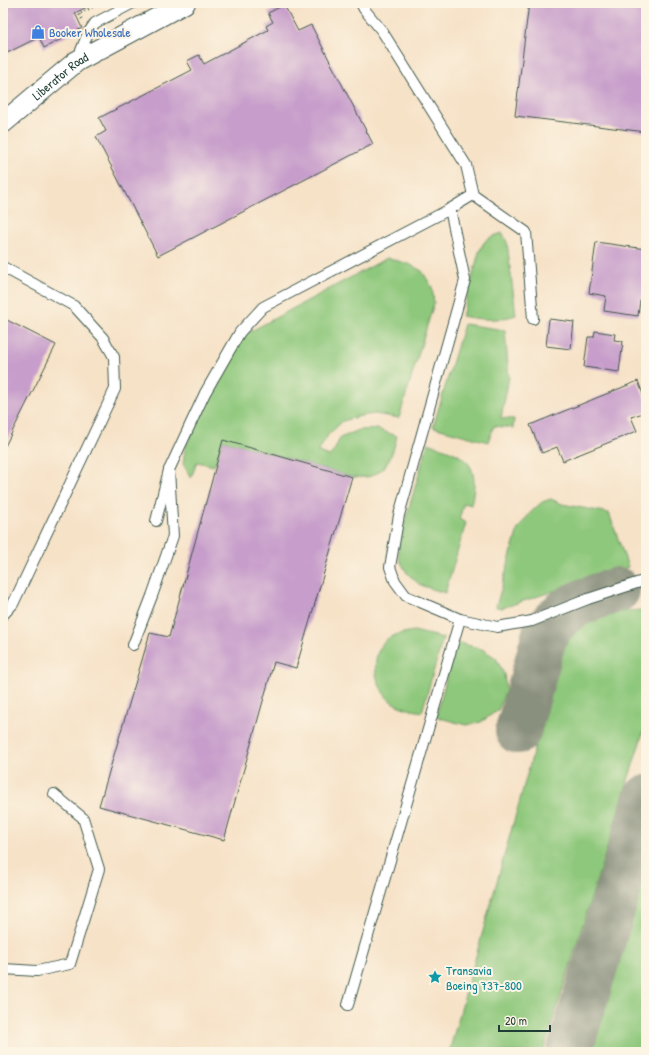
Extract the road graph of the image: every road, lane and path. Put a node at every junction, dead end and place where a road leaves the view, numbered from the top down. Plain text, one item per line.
1 (133, 3) edge
2 (185, 3) edge
3 (361, 3) edge
4 (77, 61) junction
5 (3, 123) edge
6 (473, 195) junction
7 (450, 209) junction
8 (3, 266) edge
9 (533, 319) dead end
10 (169, 470) junction
11 (156, 521) dead end
12 (646, 580) edge
13 (3, 615) edge
14 (460, 618) junction
15 (133, 645) dead end
16 (54, 794) dead end
17 (3, 969) edge
18 (348, 1005) dead end

1 - 4 lane
2 - 4 street, Liberator Road
3 - 6 lane
4 - 5 street, Liberator Road
6 - 7 lane
6 - 9 lane
7 - 10 lane
7 - 14 lane
8 - 13 lane
10 - 11 lane
10 - 15 lane
12 - 14 lane
14 - 18 lane
16 - 17 lane

